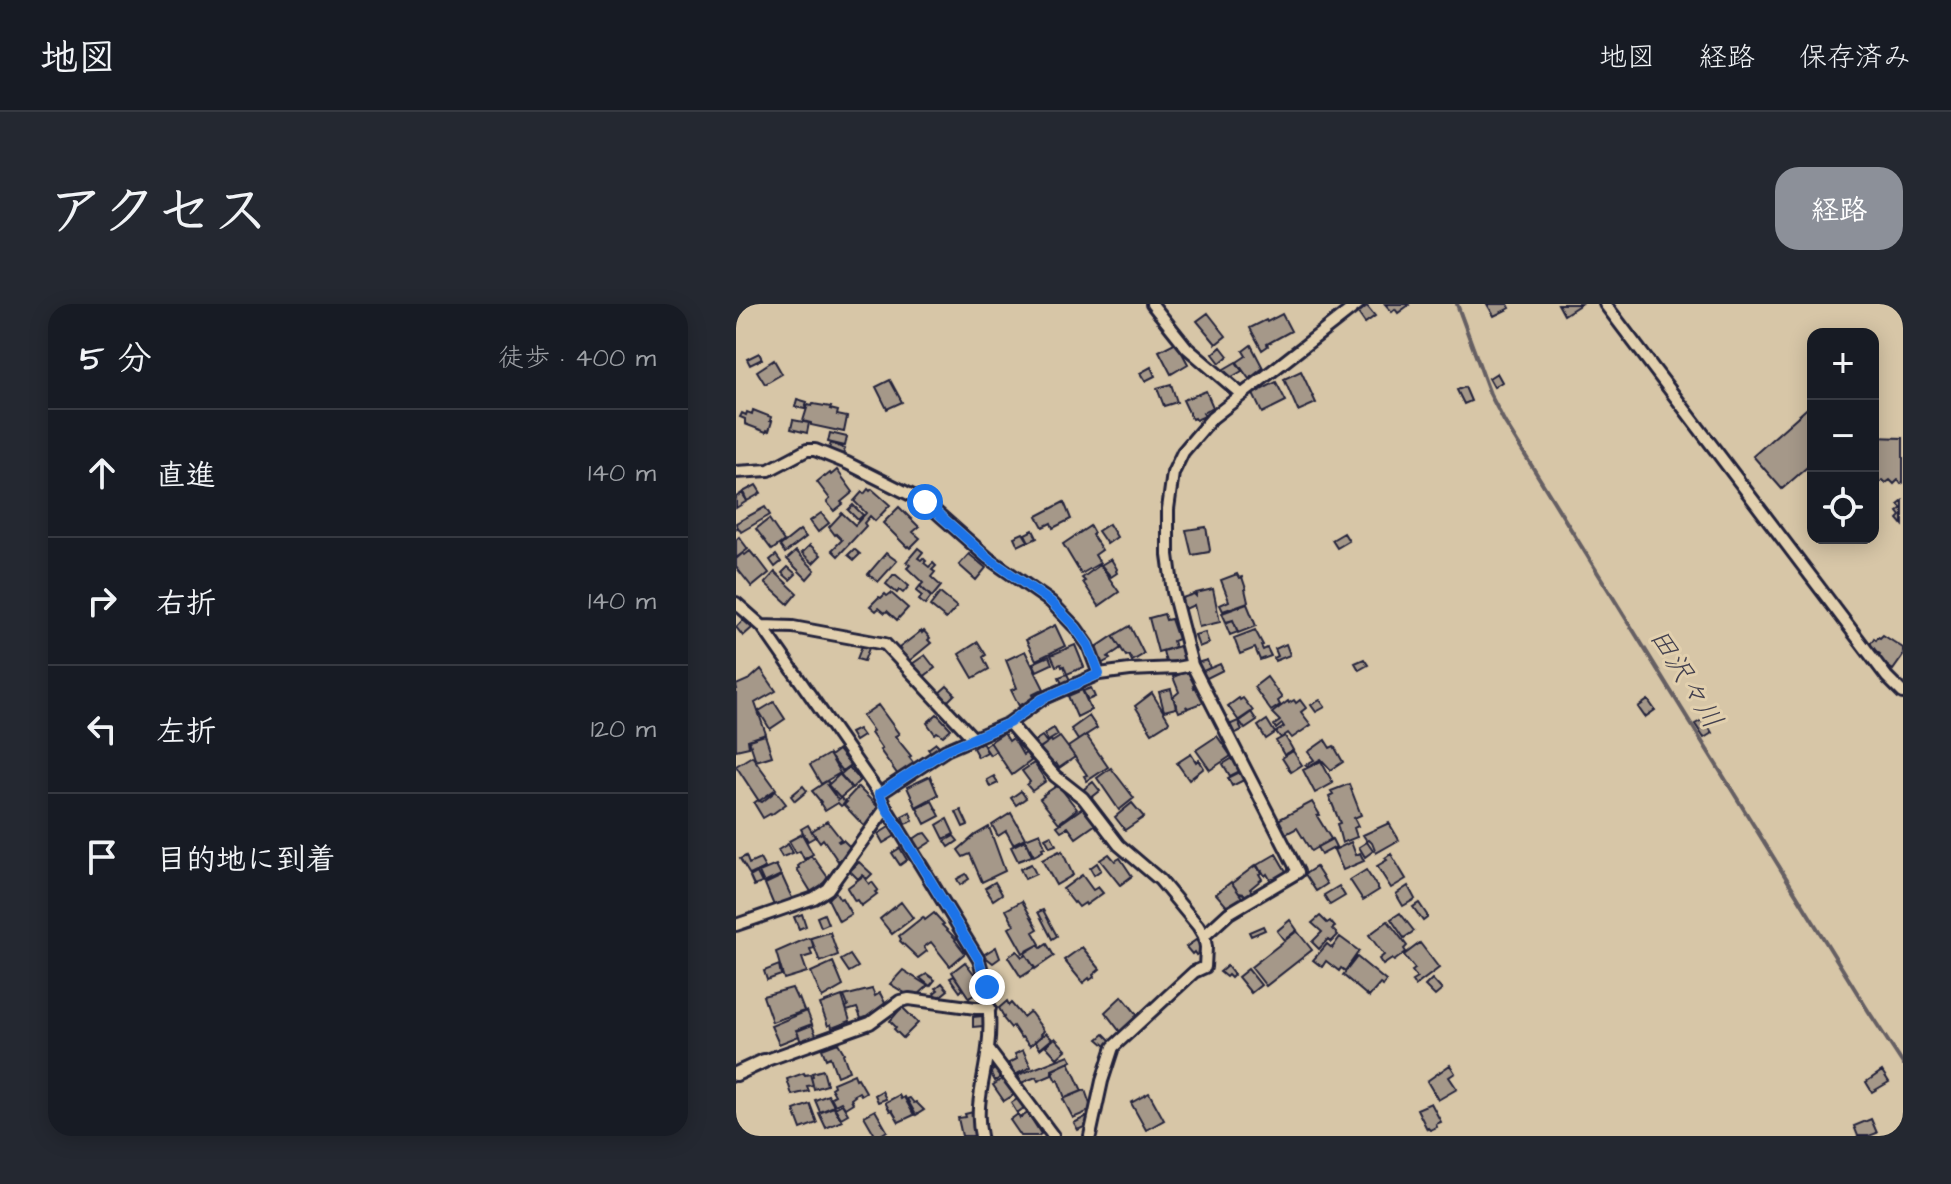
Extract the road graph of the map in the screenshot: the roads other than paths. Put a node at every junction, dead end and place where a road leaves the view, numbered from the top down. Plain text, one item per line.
1 (1152, 304) edge
2 (1358, 304) edge
3 (1605, 304) edge
4 (1241, 394) junction
5 (736, 472) edge
6 (736, 603) edge
7 (762, 626) junction
8 (1192, 665) junction
9 (1099, 674) junction
10 (1903, 693) edge
11 (1009, 723) junction
12 (973, 738) junction
13 (879, 794) junction
14 (886, 808) junction
15 (736, 925) edge
16 (1204, 936) junction
17 (990, 1008) junction
18 (988, 1049) junction
19 (764, 1061) joint
20 (736, 1074) edge
21 (981, 1136) edge
22 (1053, 1136) edge
23 (1090, 1136) edge

1 - 4 street
2 - 4 street
3 - 10 street
4 - 8 street
5 - 9 street
6 - 7 street
7 - 12 street
7 - 13 street
8 - 9 street
8 - 16 street
9 - 11 street
11 - 12 street
11 - 16 street
12 - 13 street
13 - 14 street
14 - 15 street
14 - 17 street
16 - 23 street
17 - 18 street
17 - 19 street
18 - 21 street
18 - 22 street
19 - 20 street

